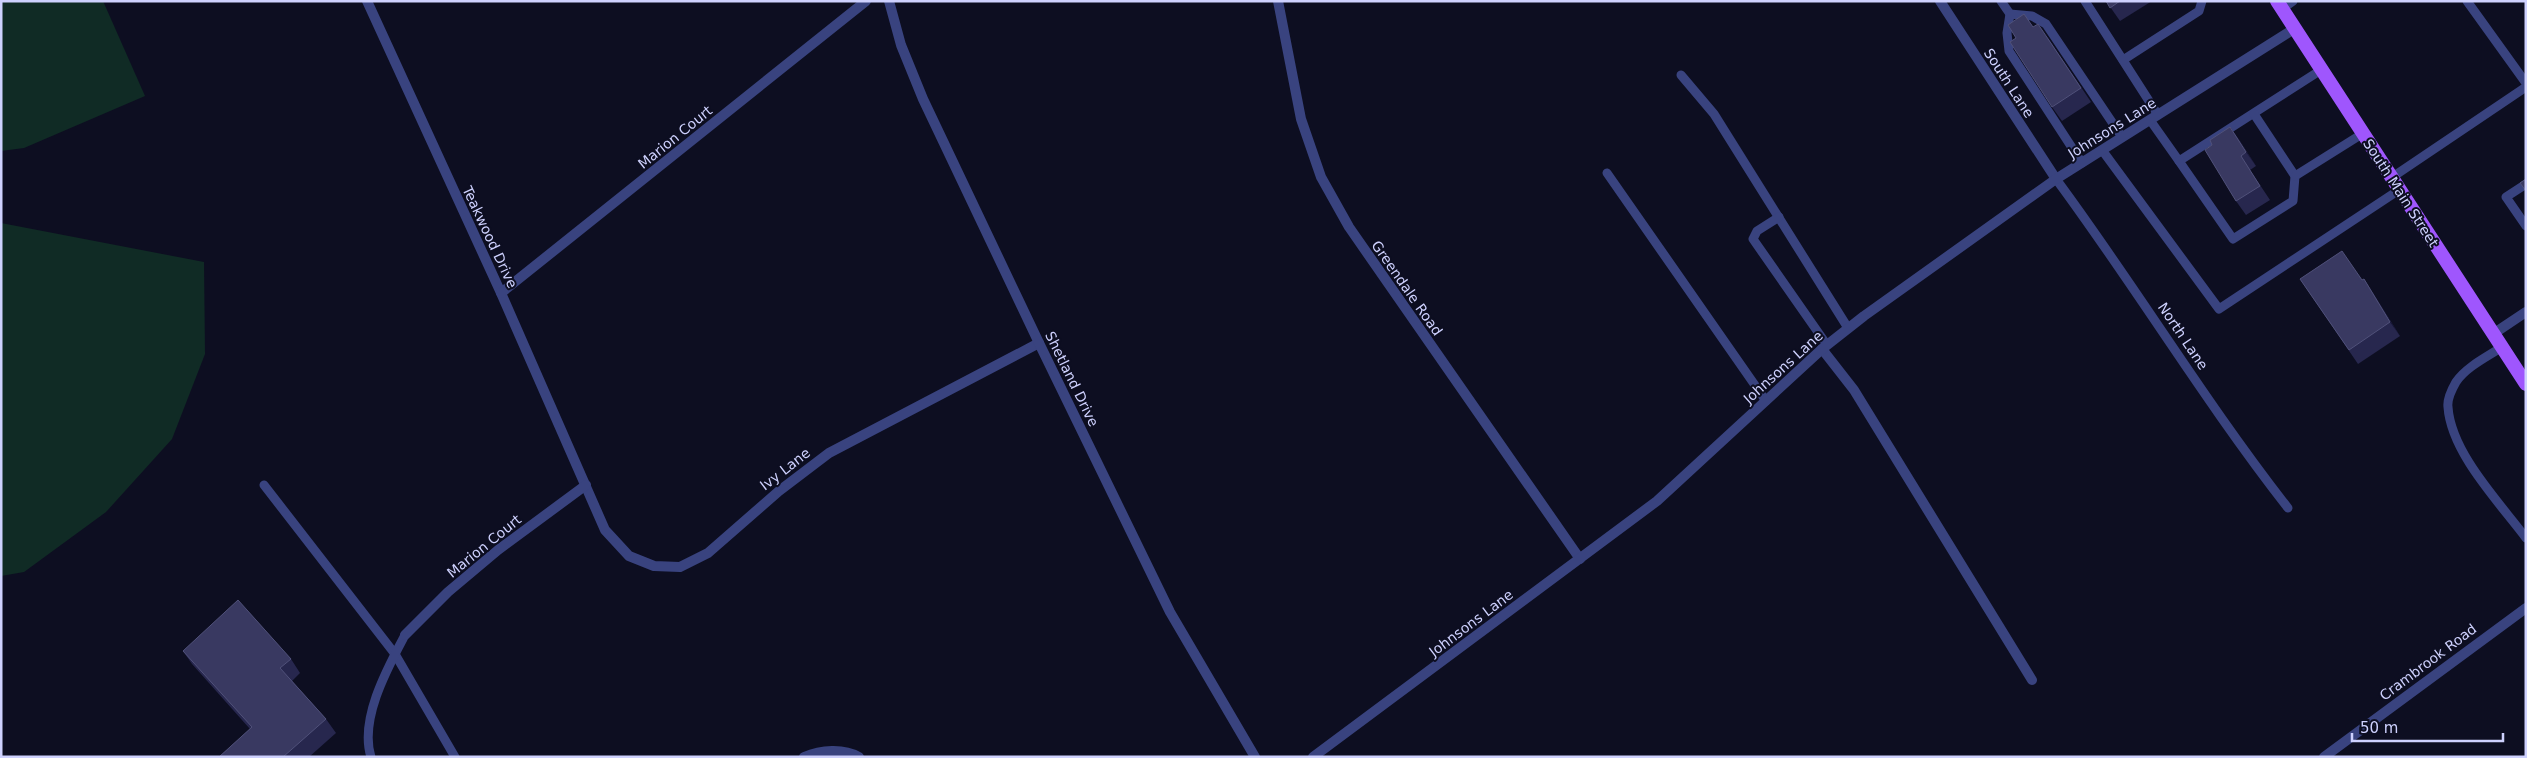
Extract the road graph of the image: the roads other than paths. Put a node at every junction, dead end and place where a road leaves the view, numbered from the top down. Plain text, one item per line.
1 (366, 1) edge
2 (866, 1) edge
3 (888, 1) edge
4 (1278, 1) edge
5 (1940, 1) edge
6 (2001, 1) edge
7 (2085, 1) edge
8 (2202, 1) edge
9 (2467, 1) edge
10 (2284, 4) edge
11 (2010, 14) junction
12 (2294, 29) junction
13 (2123, 60) junction
14 (2321, 70) junction
15 (1681, 74) dead end
16 (2526, 83) edge
17 (2526, 87) edge
18 (2254, 114) junction
19 (2154, 117) junction
20 (2362, 134) junction
21 (2122, 137) junction
22 (2102, 150) junction
23 (2082, 162) junction
24 (2179, 162) junction
25 (1607, 173) dead end
26 (2296, 176) junction
27 (2391, 178) junction
28 (2056, 179) junction
29 (2526, 184) edge
30 (2399, 190) junction
31 (1779, 217) junction
32 (2526, 226) edge
33 (500, 293) junction
34 (2526, 312) edge
35 (1848, 328) junction
36 (2493, 334) junction
37 (1039, 343) junction
38 (1825, 347) junction
39 (2502, 347) junction
40 (2526, 384) edge
41 (1766, 401) junction
42 (264, 485) dead end
43 (586, 485) junction
44 (2288, 508) dead end
45 (2526, 538) edge
46 (1580, 559) junction
47 (2526, 608) edge
48 (405, 635) joint
49 (395, 654) junction
50 (2032, 680) dead end
51 (371, 757) edge
52 (455, 757) edge
53 (804, 757) edge
54 (859, 757) edge
55 (1255, 757) edge
56 (1314, 757) edge
57 (2324, 757) edge

1 - 33 street, Teakwood Drive
2 - 33 street, Marion Court
3 - 37 street, Shetland Drive
4 - 46 street, Greendale Road
5 - 28 street, South Lane
6 - 11 lane
7 - 13 lane
8 - 13 lane
9 - 16 lane
10 - 12 main road, South Main Street
11 - 21 lane
11 - 23 lane
12 - 14 main road, South Main Street
12 - 19 street, Johnsons Lane
13 - 19 lane
14 - 18 lane
14 - 20 main road, South Main Street
15 - 31 lane
17 - 27 lane
18 - 24 lane
18 - 26 lane
19 - 21 street, Johnsons Lane
19 - 24 lane
20 - 26 lane
20 - 27 main road, South Main Street
21 - 22 street, Johnsons Lane
22 - 23 street, Johnsons Lane
22 - 30 lane
23 - 28 street, Johnsons Lane
24 - 26 lane
25 - 41 lane
27 - 30 main road, South Main Street
28 - 35 street, Johnsons Lane
28 - 44 lane, North Lane
29 - 32 lane
30 - 36 main road, South Main Street
31 - 35 lane
31 - 38 lane
33 - 43 street, Teakwood Drive
34 - 36 street
35 - 38 street, Johnsons Lane
36 - 39 main road, South Main Street
37 - 43 street, Ivy Lane
37 - 55 street, Shetland Drive
38 - 41 street, Johnsons Lane
38 - 50 street
39 - 40 main road, South Main Street
39 - 45 lane
41 - 46 street, Johnsons Lane
42 - 49 lane
43 - 48 street, Marion Court
46 - 56 street, Johnsons Lane
47 - 57 street, Crambrook Road
48 - 49 lane
49 - 51 lane
49 - 52 lane
53 - 54 street

